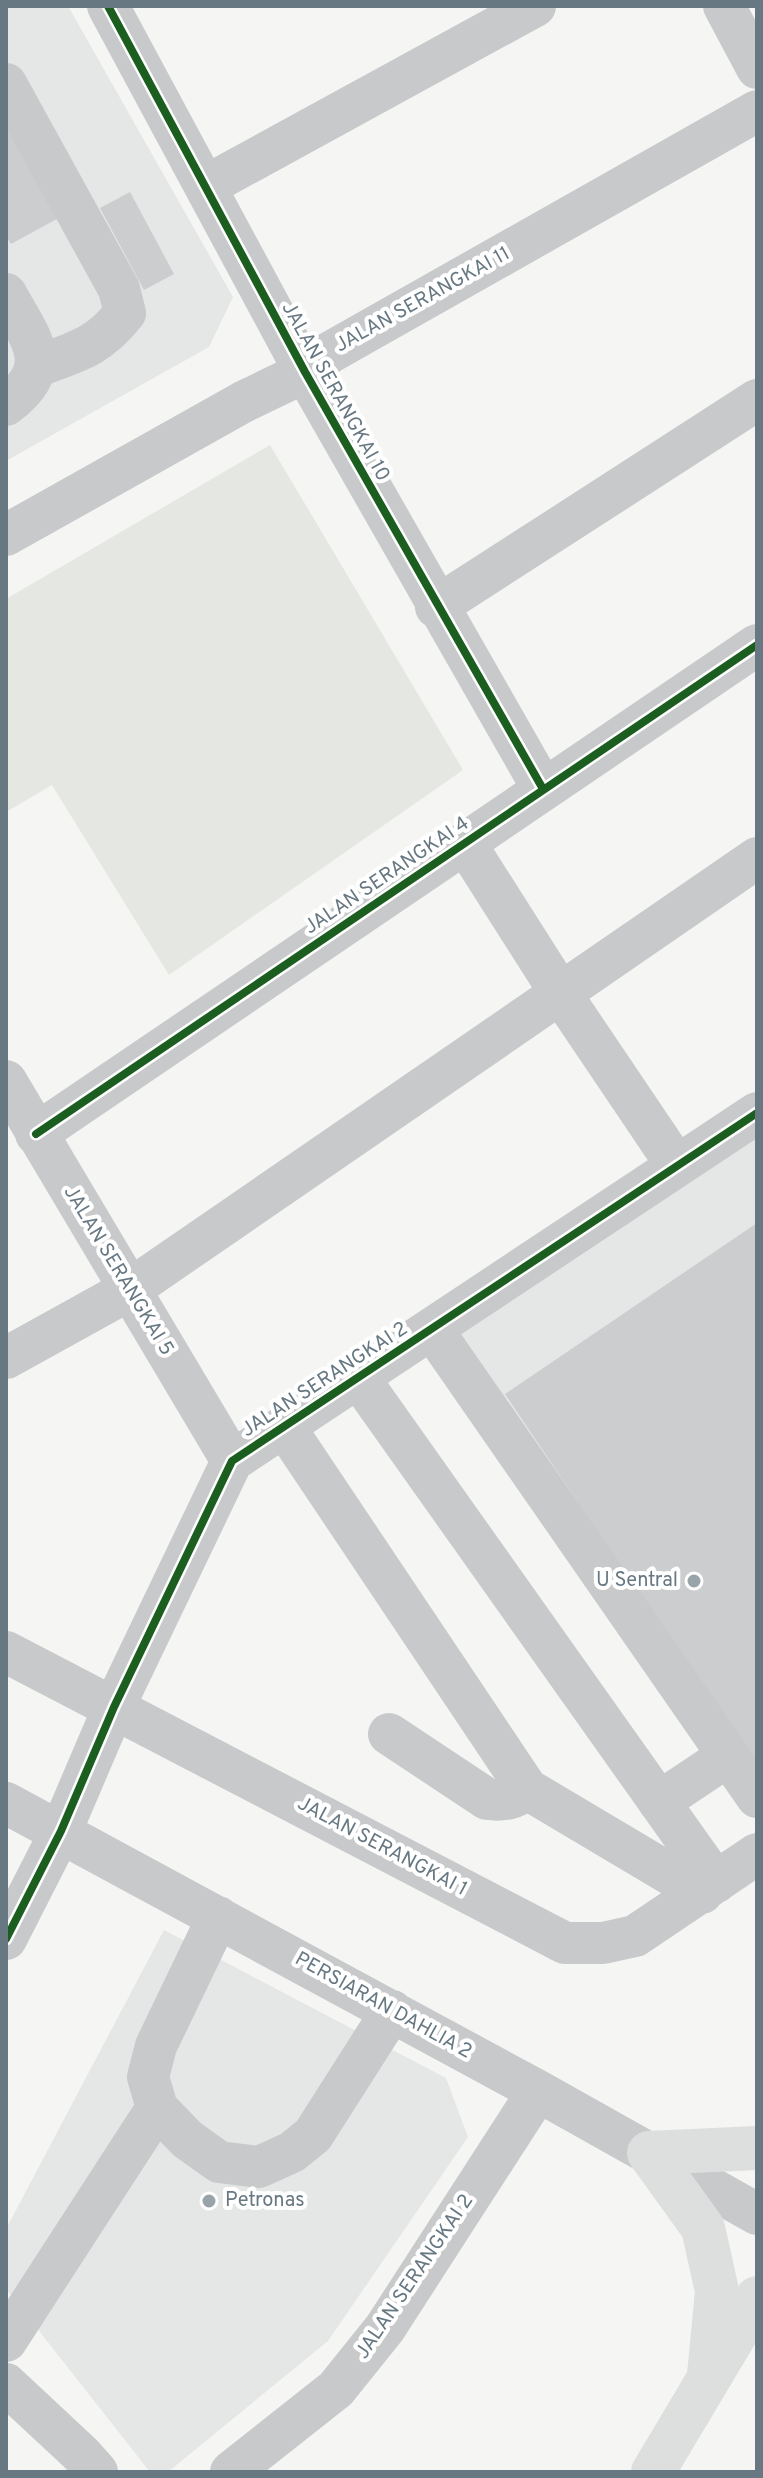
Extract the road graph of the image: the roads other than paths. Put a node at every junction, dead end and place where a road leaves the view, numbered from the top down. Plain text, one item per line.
1 (108, 6) edge
2 (535, 6) edge
3 (724, 6) edge
4 (757, 68) edge
5 (6, 84) edge
6 (757, 111) edge
7 (206, 186) junction
8 (6, 294) edge
9 (38, 366) junction
10 (305, 372) junction
11 (757, 400) edge
12 (6, 405) edge
13 (6, 535) edge
14 (436, 607) junction
15 (757, 645) edge
16 (543, 789) junction
17 (465, 843) junction
18 (757, 858) edge
19 (561, 994) junction
20 (6, 1081) edge
21 (757, 1113) edge
22 (36, 1134) junction
23 (677, 1166) junction
24 (129, 1290) junction
25 (432, 1329) junction
26 (6, 1358) edge
27 (358, 1377) junction
28 (284, 1426) junction
29 (232, 1461) junction
30 (6, 1652) edge
31 (114, 1707) junction
32 (389, 1734) dead end
33 (728, 1756) junction
34 (527, 1789) junction
35 (757, 1797) edge
36 (659, 1802) junction
37 (6, 1803) edge
38 (61, 1831) junction
39 (757, 1854) edge
40 (709, 1888) junction
41 (218, 1917) junction
42 (6, 1939) edge
43 (392, 2011) junction
44 (538, 2091) junction
45 (157, 2108) junction
46 (757, 2148) edge
47 (649, 2153) junction
48 (757, 2214) edge
49 (757, 2298) edge
50 (6, 2341) edge
51 (709, 2375) junction
52 (6, 2384) edge
53 (97, 2472) edge
54 (231, 2472) edge
55 (653, 2472) edge

1 - 7 street, JALAN SERANGKAI 10
2 - 7 street
3 - 4 street
5 - 9 street
6 - 10 street, JALAN SERANGKAI 11
7 - 10 street, JALAN SERANGKAI 10
8 - 9 street
9 - 12 street
10 - 13 street, JALAN SERANGKAI 11
10 - 14 street, JALAN SERANGKAI 10
11 - 14 street
14 - 16 street, JALAN SERANGKAI 10
15 - 16 street, JALAN SERANGKAI 4
16 - 17 street, JALAN SERANGKAI 4
17 - 19 street
17 - 22 street, JALAN SERANGKAI 4
18 - 19 street
19 - 23 street
19 - 24 street
20 - 22 street, JALAN SERANGKAI 5
21 - 23 street, JALAN SERANGKAI 2
22 - 24 street, JALAN SERANGKAI 5
23 - 25 street, JALAN SERANGKAI 2
24 - 26 street
24 - 29 street, JALAN SERANGKAI 5
25 - 27 street, JALAN SERANGKAI 2
25 - 33 street
27 - 28 street, JALAN SERANGKAI 2
27 - 36 street
28 - 29 street, JALAN SERANGKAI 2
28 - 34 street
29 - 31 street, JALAN SERANGKAI 2
30 - 31 street, JALAN SERANGKAI 1
31 - 38 street, JALAN SERANGKAI 2
31 - 40 street, JALAN SERANGKAI 1
32 - 34 street
33 - 35 street
33 - 36 street
34 - 40 street
36 - 40 street
37 - 38 street, PERSIARAN DAHLIA 2
38 - 41 street, PERSIARAN DAHLIA 2
38 - 42 street, JALAN SERANGKAI 2
39 - 40 street, JALAN SERANGKAI 1
41 - 43 street, PERSIARAN DAHLIA 2
41 - 45 street
43 - 44 street, PERSIARAN DAHLIA 2
43 - 45 street
44 - 47 street, PERSIARAN DAHLIA 2
44 - 54 street, JALAN SERANGKAI 2
45 - 50 street
46 - 47 main road
47 - 48 street, PERSIARAN DAHLIA 2
47 - 51 main road
49 - 51 main road
51 - 55 main road
52 - 53 street

